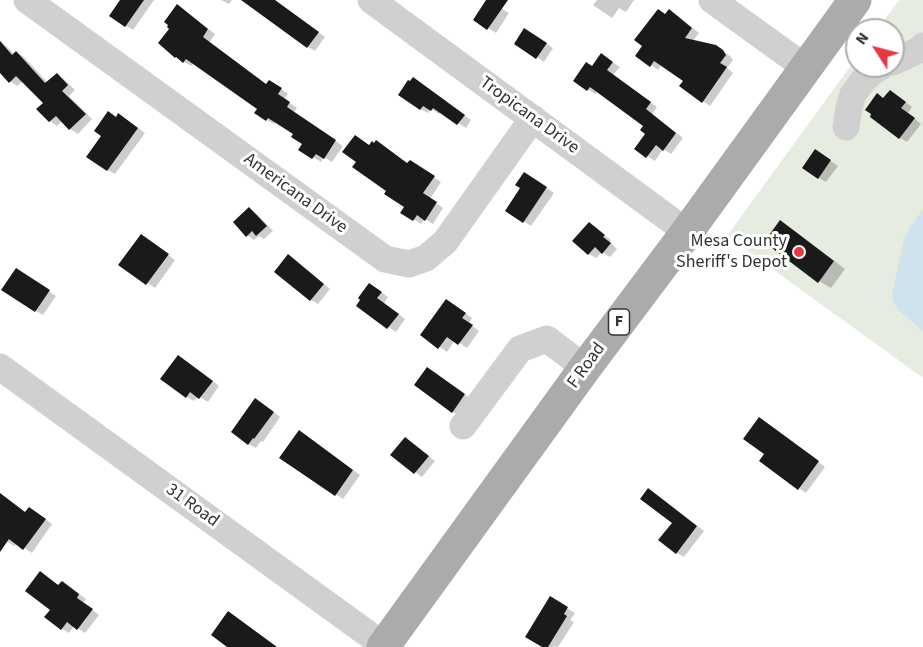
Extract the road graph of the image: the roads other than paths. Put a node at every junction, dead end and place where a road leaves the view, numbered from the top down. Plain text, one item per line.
1 (27, 0) edge
2 (371, 0) edge
3 (712, 0) edge
4 (855, 0) edge
5 (923, 46) edge
6 (905, 56) edge
7 (806, 68) junction
8 (866, 78) edge
9 (533, 118) junction
10 (846, 127) dead end
11 (687, 232) junction
12 (0, 367) edge
13 (585, 368) junction
14 (463, 426) dead end
15 (384, 646) edge

1 - 9 street, Americana Drive
2 - 9 street, Tropicana Drive
3 - 7 street
4 - 7 main road, F Road / F
5 - 6 street
7 - 11 main road, F Road / F
8 - 10 street
9 - 11 street, Tropicana Drive
11 - 13 main road, F Road / F
12 - 15 street, 31 Road
13 - 14 street
13 - 15 main road, F Road / F

